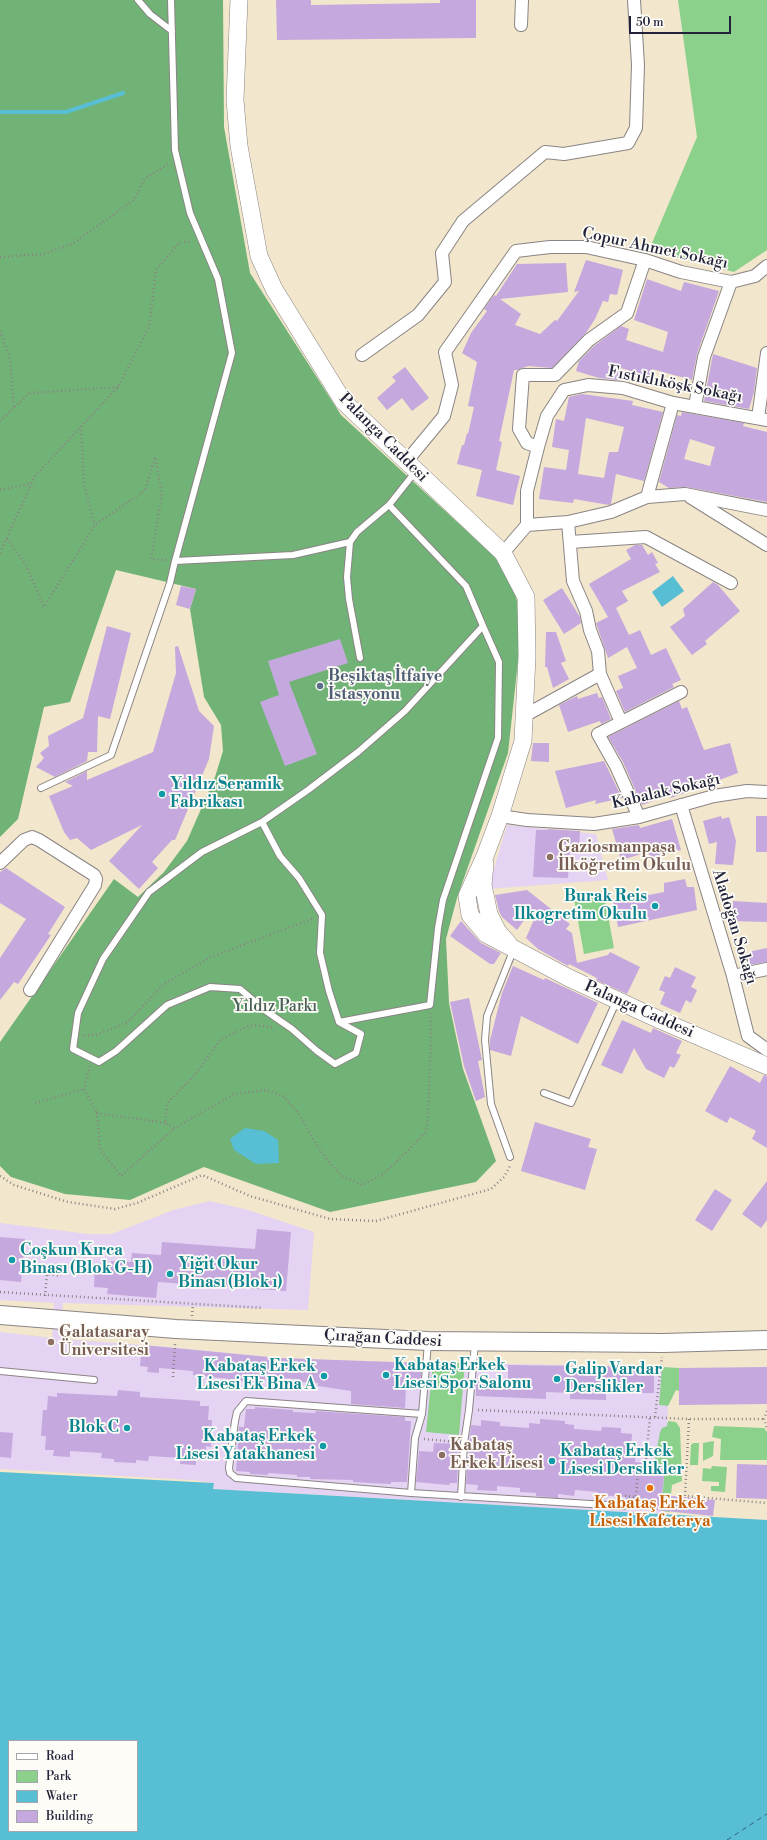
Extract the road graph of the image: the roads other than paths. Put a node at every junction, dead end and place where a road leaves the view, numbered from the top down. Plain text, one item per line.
1 (138, 0) edge
2 (171, 0) edge
3 (239, 0) edge
4 (522, 0) edge
5 (634, 0) edge
6 (521, 25) dead end
7 (172, 31) junction
8 (645, 260) junction
9 (767, 266) edge
10 (731, 282) junction
11 (767, 353) edge
12 (362, 355) dead end
13 (673, 404) junction
14 (695, 406) junction
15 (762, 419) edge
16 (538, 448) junction
17 (411, 467) junction
18 (685, 494) junction
19 (647, 497) junction
20 (388, 506) junction
21 (767, 510) edge
22 (568, 522) junction
23 (527, 524) junction
24 (350, 542) junction
25 (570, 542) junction
26 (767, 545) edge
27 (503, 553) junction
28 (175, 561) junction
29 (731, 583) dead end
30 (483, 626) junction
31 (360, 658) dead end
32 (600, 674) junction
33 (681, 692) dead end
34 (524, 716) junction
35 (621, 722) junction
36 (41, 788) dead end
37 (767, 792) edge
38 (681, 805) junction
39 (500, 816) junction
40 (639, 817) junction
41 (262, 822) junction
42 (0, 863) edge
43 (514, 949) junction
44 (767, 969) edge
45 (733, 976) junction
46 (30, 990) dead end
47 (617, 1000) junction
48 (340, 1022) junction
49 (767, 1050) edge
50 (767, 1066) edge
51 (544, 1093) dead end
52 (510, 1157) road end
53 (0, 1315) edge
54 (767, 1340) edge
55 (428, 1341) junction
56 (475, 1343) junction
57 (0, 1371) edge
58 (94, 1380) dead end
59 (422, 1414) junction
60 (410, 1493) junction
61 (461, 1497) junction
62 (623, 1506) road end

1 - 7 lane
2 - 7 lane
3 - 17 main road, Palanga Caddesi
4 - 6 street
5 - 12 street
7 - 28 lane
8 - 10 street, Çopur Ahmet Sokağı
8 - 16 street
8 - 17 street, Çopur Ahmet Sokağı
9 - 10 street, Çopur Ahmet Sokağı
10 - 14 street
11 - 15 street
13 - 14 street, Fıstıklıköşk Sokağı
13 - 16 street, Fıstıklıköşk Sokağı
13 - 19 street
14 - 15 street, Fıstıklıköşk Sokağı
16 - 23 street, Fıstıklıköşk Sokağı
17 - 20 lane
17 - 27 main road, Palanga Caddesi
18 - 19 street
18 - 21 street
18 - 26 street
19 - 22 street
20 - 24 lane
20 - 30 lane
22 - 23 street
22 - 25 street
23 - 27 street
24 - 28 lane
24 - 31 lane
25 - 29 street
25 - 32 street
27 - 34 main road, Palanga Caddesi
28 - 36 lane
30 - 41 lane
30 - 48 lane
32 - 34 street
32 - 35 street
33 - 35 street
34 - 39 main road, Palanga Caddesi
35 - 40 street
37 - 38 street, Kabalak Sokağı
38 - 40 street, Kabalak Sokağı
38 - 45 street, Aladoğan Sokağı
39 - 40 street, Kabalak Sokağı
39 - 43 main road, Palanga Caddesi
41 - 48 lane
41 - 48 lane
42 - 46 street
43 - 47 main road, Palanga Caddesi
43 - 52 lane
44 - 45 street
45 - 49 street, Aladoğan Sokağı
47 - 50 main road, Palanga Caddesi
47 - 51 lane
53 - 55 main road, Çırağan Caddesi
54 - 56 main road, Çırağan Caddesi
55 - 56 main road, Çırağan Caddesi
55 - 59 lane
56 - 61 lane
57 - 58 lane
59 - 60 lane
59 - 60 lane
60 - 61 lane
61 - 62 lane

